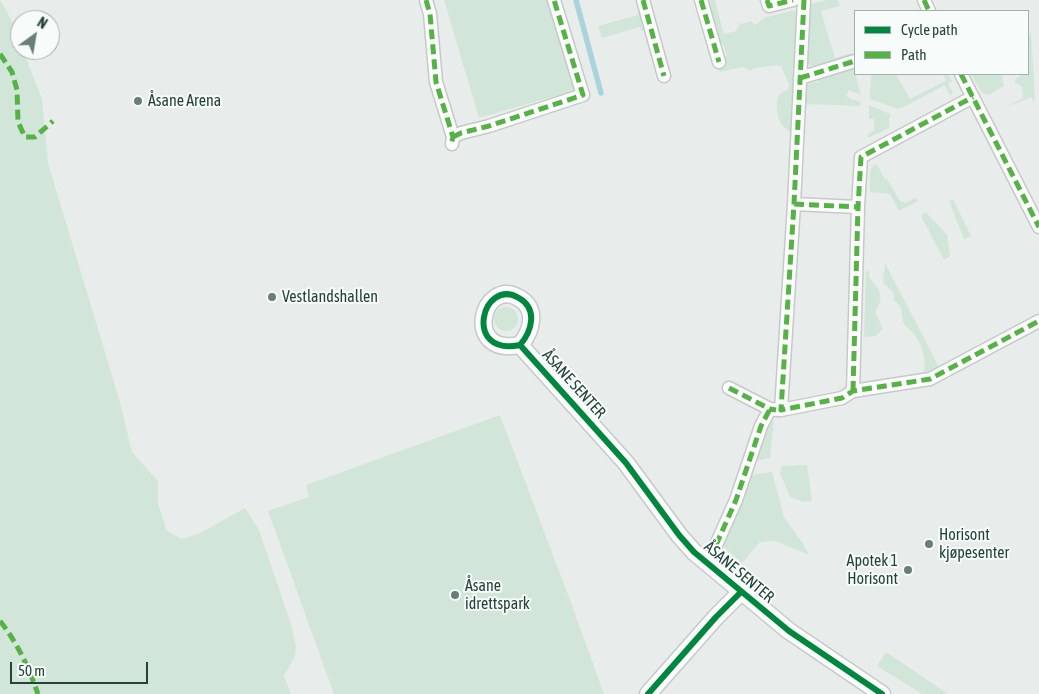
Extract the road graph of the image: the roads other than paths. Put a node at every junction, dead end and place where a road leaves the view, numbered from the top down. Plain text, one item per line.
1 (426, 0) edge
2 (554, 0) edge
3 (643, 0) edge
4 (701, 0) edge
5 (767, 0) edge
6 (793, 0) edge
7 (804, 0) edge
8 (854, 61) edge
9 (719, 62) dead end
10 (962, 75) edge
11 (664, 76) dead end
12 (800, 78) junction
13 (973, 97) junction
14 (794, 204) junction
15 (858, 207) junction
16 (1039, 227) edge
17 (1039, 321) edge
18 (520, 345) dead end
19 (729, 388) dead end
20 (853, 391) junction
21 (770, 407) junction
22 (716, 545) dead end
23 (741, 592) junction
24 (648, 694) edge
25 (882, 694) edge

1 - 2 street
3 - 11 street
4 - 9 street
5 - 6 street
7 - 12 street
8 - 12 street
10 - 13 street
12 - 14 street
13 - 15 street
13 - 16 street
14 - 15 street
14 - 21 street
15 - 20 street
17 - 20 street
18 - 23 street, ÅSANE SENTER
19 - 21 street
20 - 21 street
21 - 22 street
23 - 24 street
23 - 25 street, ÅSANE SENTER

